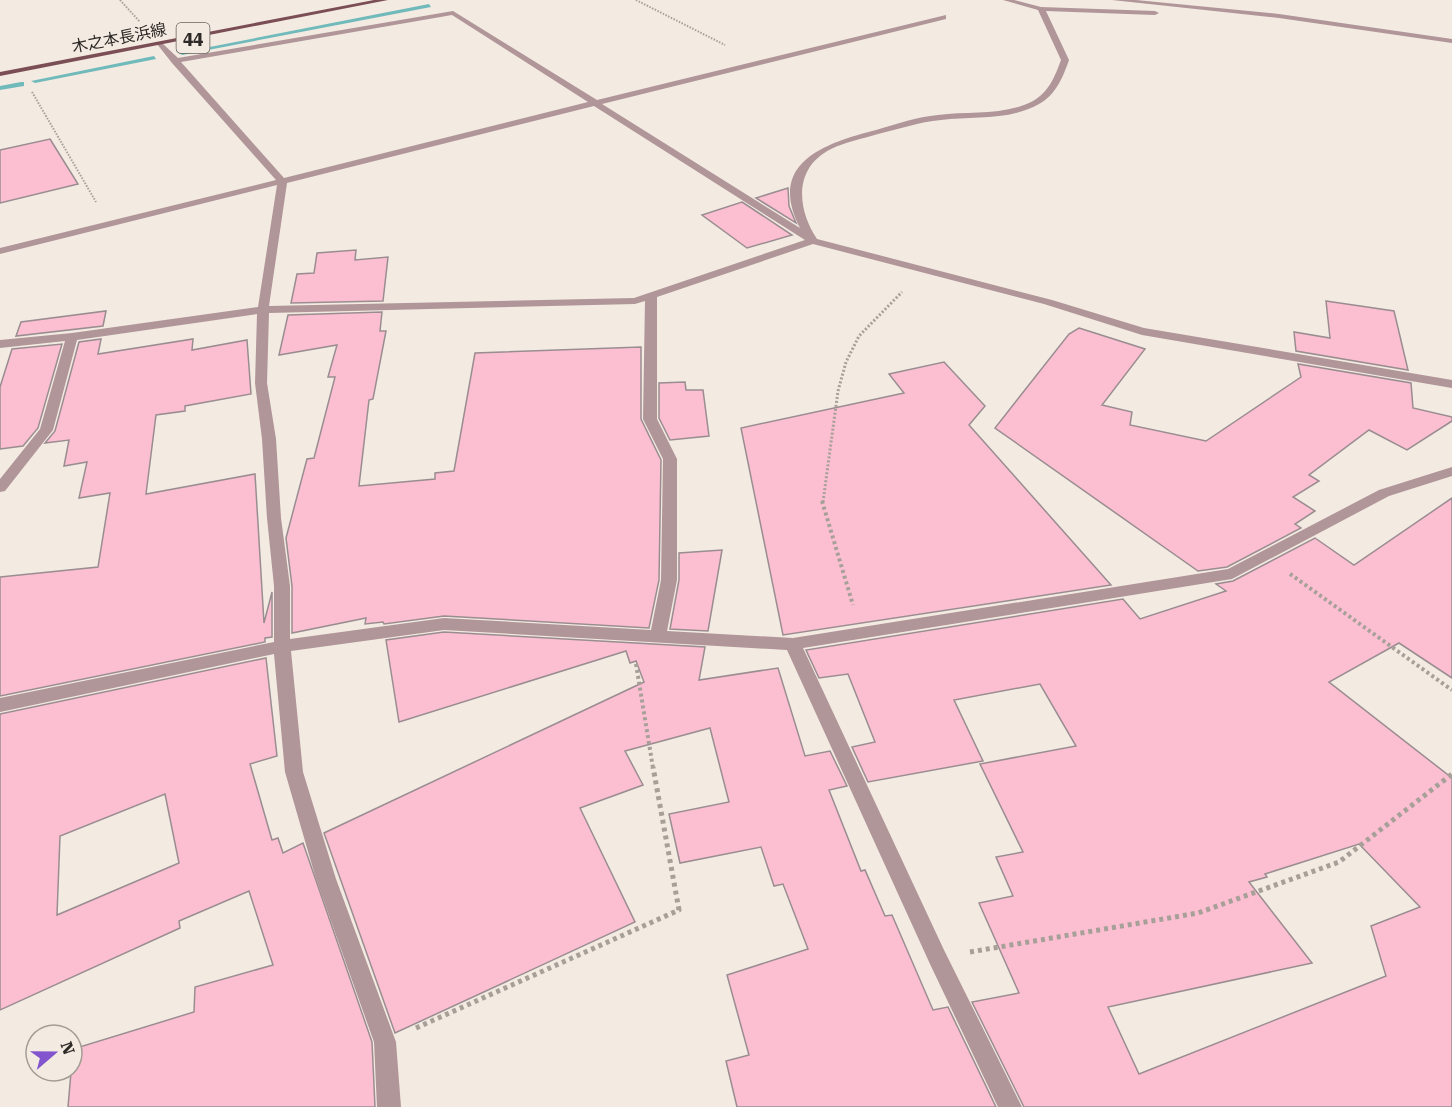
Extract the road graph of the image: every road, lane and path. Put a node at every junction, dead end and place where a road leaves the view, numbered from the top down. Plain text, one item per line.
1 (385, 0) edge
2 (636, 0) edge
3 (1006, 0) edge
4 (1115, 0) edge
5 (1041, 9) junction
6 (1279, 16) junction
7 (943, 17) dead end
8 (1452, 41) edge
9 (160, 44) junction
10 (175, 61) junction
11 (760, 63) junction
12 (20, 70) junction
13 (0, 74) edge
14 (595, 104) junction
15 (282, 181) junction
16 (109, 224) junction
17 (813, 241) junction
18 (0, 251) edge
19 (922, 271) junction
20 (651, 297) junction
21 (263, 310) junction
22 (72, 337) junction
23 (0, 344) edge
24 (1452, 384) edge
25 (1452, 471) edge
26 (0, 488) edge
27 (1265, 556) junction
28 (860, 632) junction
29 (632, 636) junction
30 (657, 638) junction
31 (793, 644) junction
32 (282, 646) junction
33 (1452, 690) edge
34 (0, 705) edge
35 (1452, 774) edge
36 (937, 957) junction
37 (385, 1042) junction
38 (389, 1107) edge
39 (1010, 1107) edge

1 - 9 main road, 木之本長浜線 / 44
2 - 11 path
3 - 5 street
4 - 6 street
5 - 6 street
5 - 17 street
6 - 8 street
7 - 11 street
9 - 10 street
9 - 12 main road, 木之本長浜線 / 44
10 - 14 street
10 - 15 street
11 - 14 street
12 - 13 main road, 木之本長浜線 / 44
12 - 16 path
14 - 15 street
14 - 17 street
15 - 16 street
15 - 21 street
16 - 18 street
17 - 19 street
17 - 20 street
19 - 24 street
19 - 28 path
20 - 21 street
20 - 30 street
21 - 22 street
21 - 32 street
22 - 23 street
22 - 26 street
25 - 27 street
27 - 28 street
27 - 33 path
28 - 31 street
29 - 30 street
29 - 32 street
29 - 37 path
30 - 31 street
31 - 36 street
32 - 34 street
32 - 37 street
35 - 36 path
36 - 39 street
37 - 38 street

